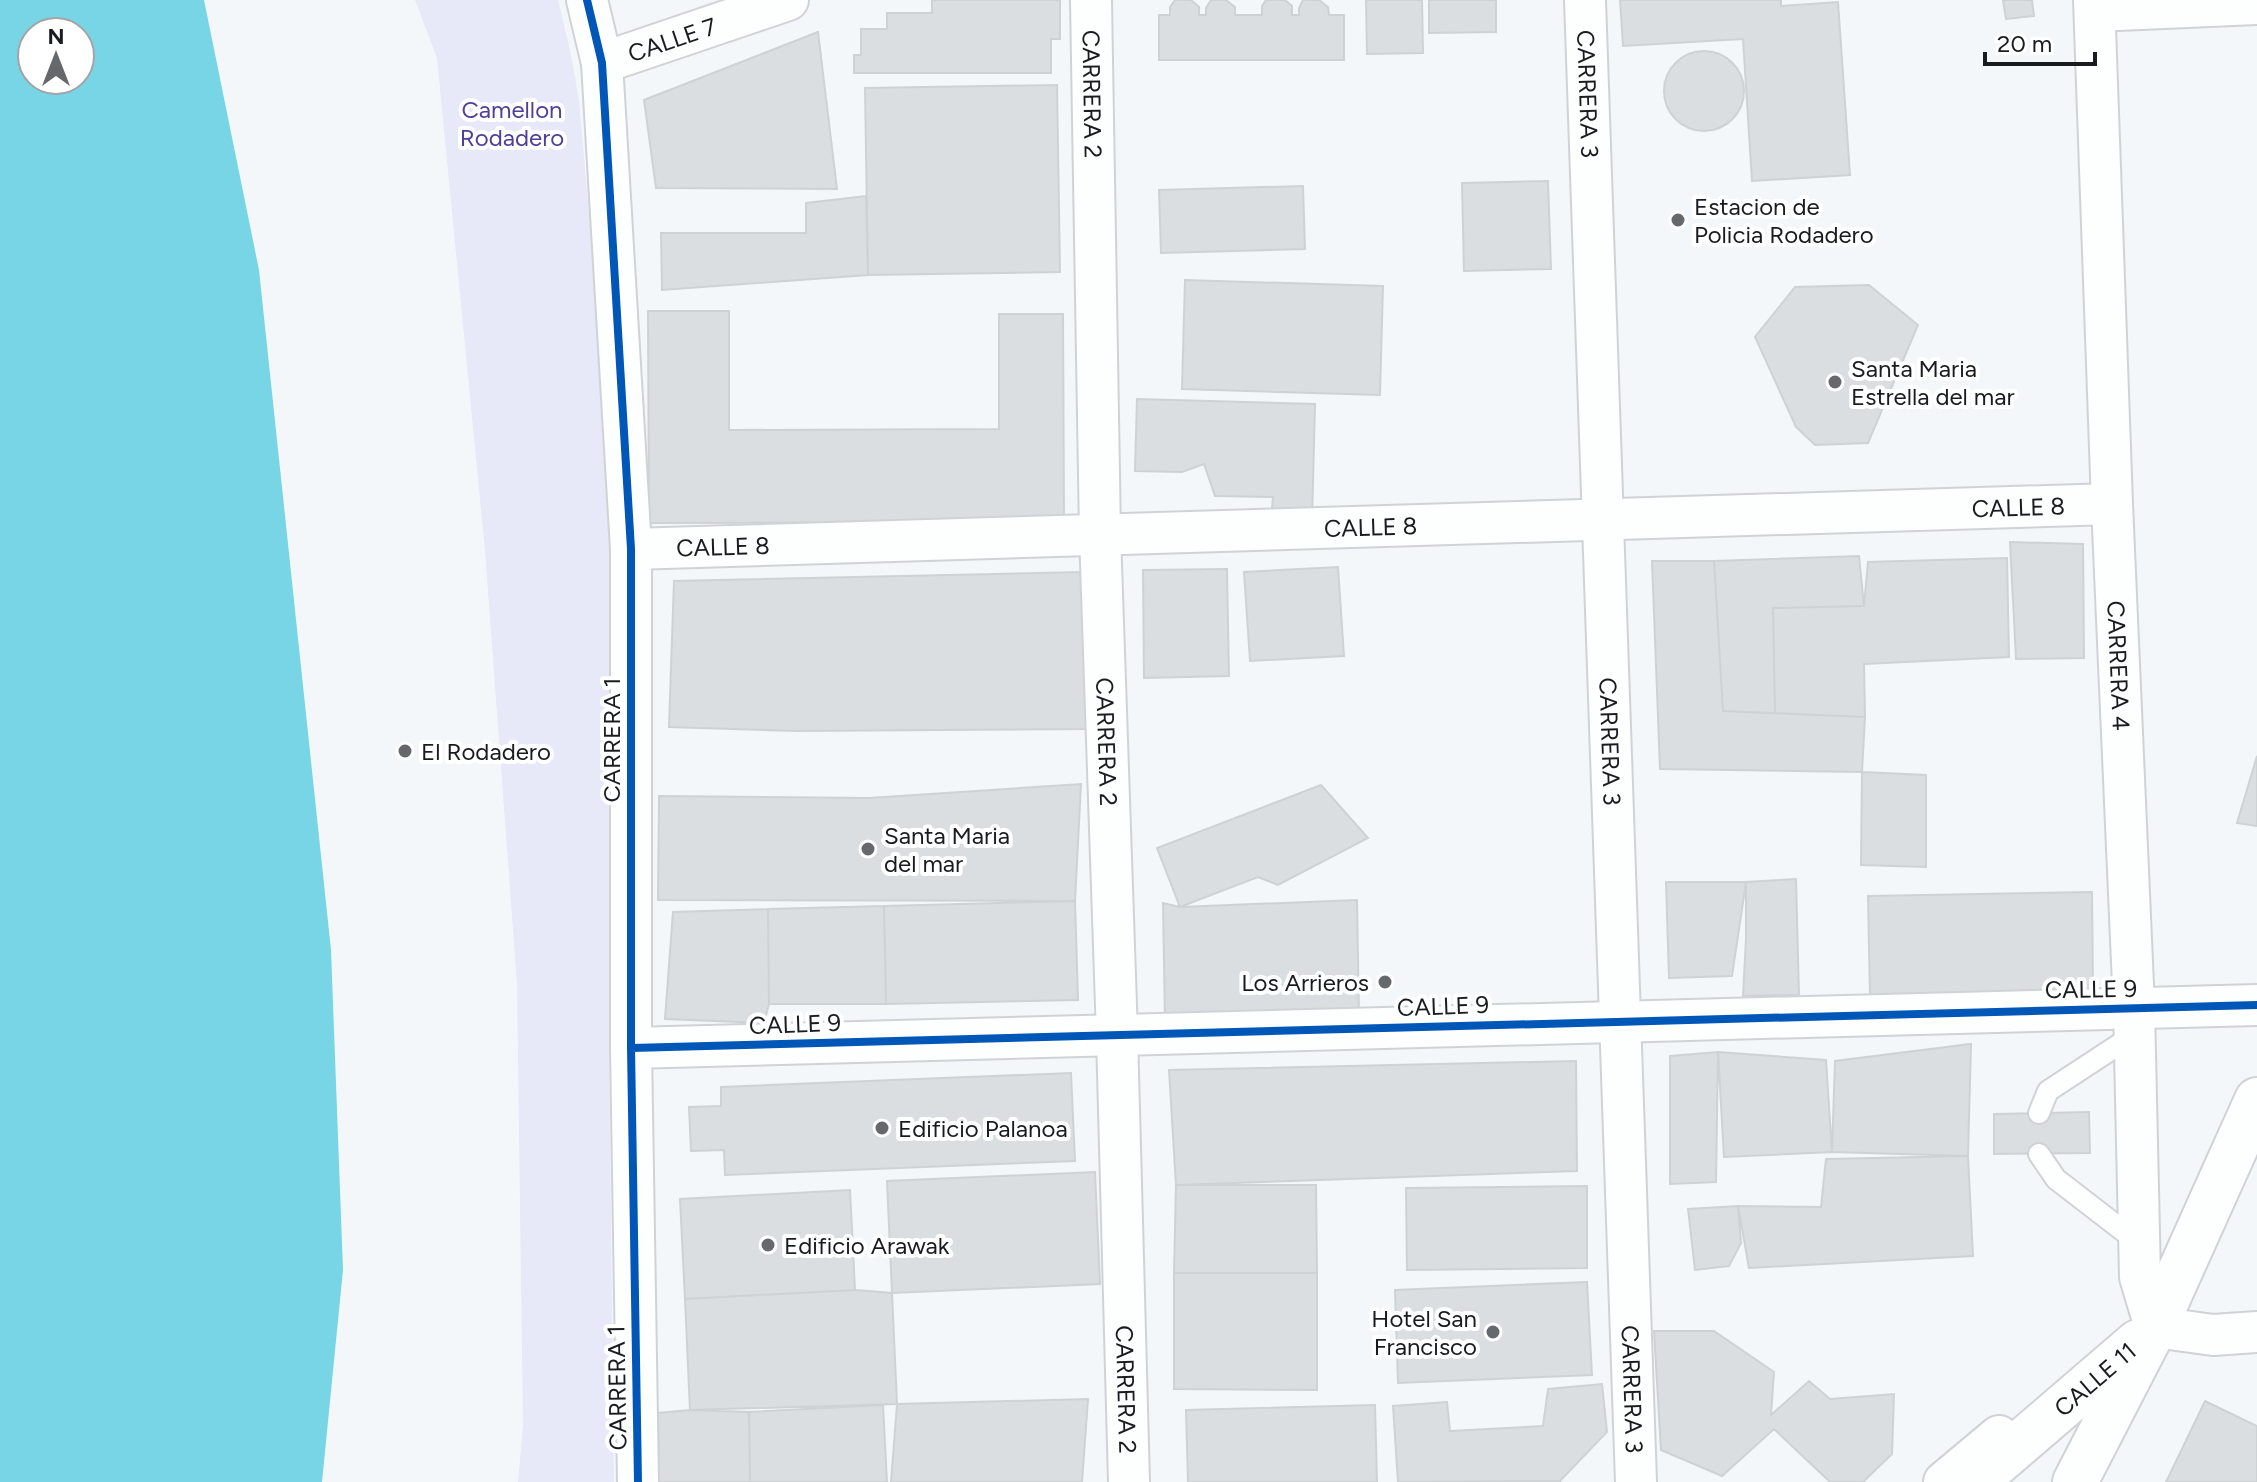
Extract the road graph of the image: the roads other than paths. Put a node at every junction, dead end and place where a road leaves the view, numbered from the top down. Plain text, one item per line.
1 (587, 0) edge
2 (788, 0) edge
3 (1091, 0) edge
4 (1585, 0) edge
5 (2257, 4) edge
6 (2094, 5) edge
7 (602, 63) junction
8 (2112, 504) junction
9 (1603, 519) junction
10 (1100, 534) junction
11 (631, 549) junction
12 (2257, 1005) edge
13 (1620, 1021) junction
14 (2135, 1021) junction
15 (1117, 1035) junction
16 (631, 1048) junction
17 (2257, 1100) edge
18 (2039, 1113) dead end
19 (2039, 1154) dead end
20 (2139, 1243) junction
21 (2151, 1313) junction
22 (2257, 1332) edge
23 (638, 1482) edge
24 (1129, 1482) edge
25 (1636, 1482) edge
26 (1944, 1482) edge
27 (1975, 1482) edge
28 (2075, 1482) edge

1 - 7 street, CARRERA 1
2 - 7 street, CALLE 7
3 - 10 street, CARRERA 2
4 - 9 street, CARRERA 3
5 - 6 street
6 - 8 street, CARRERA 4
7 - 11 street, CARRERA 1
8 - 9 street, CALLE 8
8 - 14 street, CARRERA 4
9 - 10 street, CALLE 8
9 - 13 street, CARRERA 3
10 - 11 street, CALLE 8
10 - 15 street, CARRERA 2
11 - 16 street, CARRERA 1
12 - 14 street, CALLE 9
13 - 14 street, CALLE 9
13 - 15 street, CALLE 9
13 - 25 street, CARRERA 3
14 - 18 lane
14 - 20 street, CARRERA 4
15 - 16 street, CALLE 9
15 - 24 street, CARRERA 2
16 - 23 street, CARRERA 1
17 - 21 main road
19 - 20 lane
20 - 21 street, CARRERA 4
21 - 22 street
21 - 26 street
21 - 27 main road, CALLE 11
21 - 28 main road, CALLE 11

